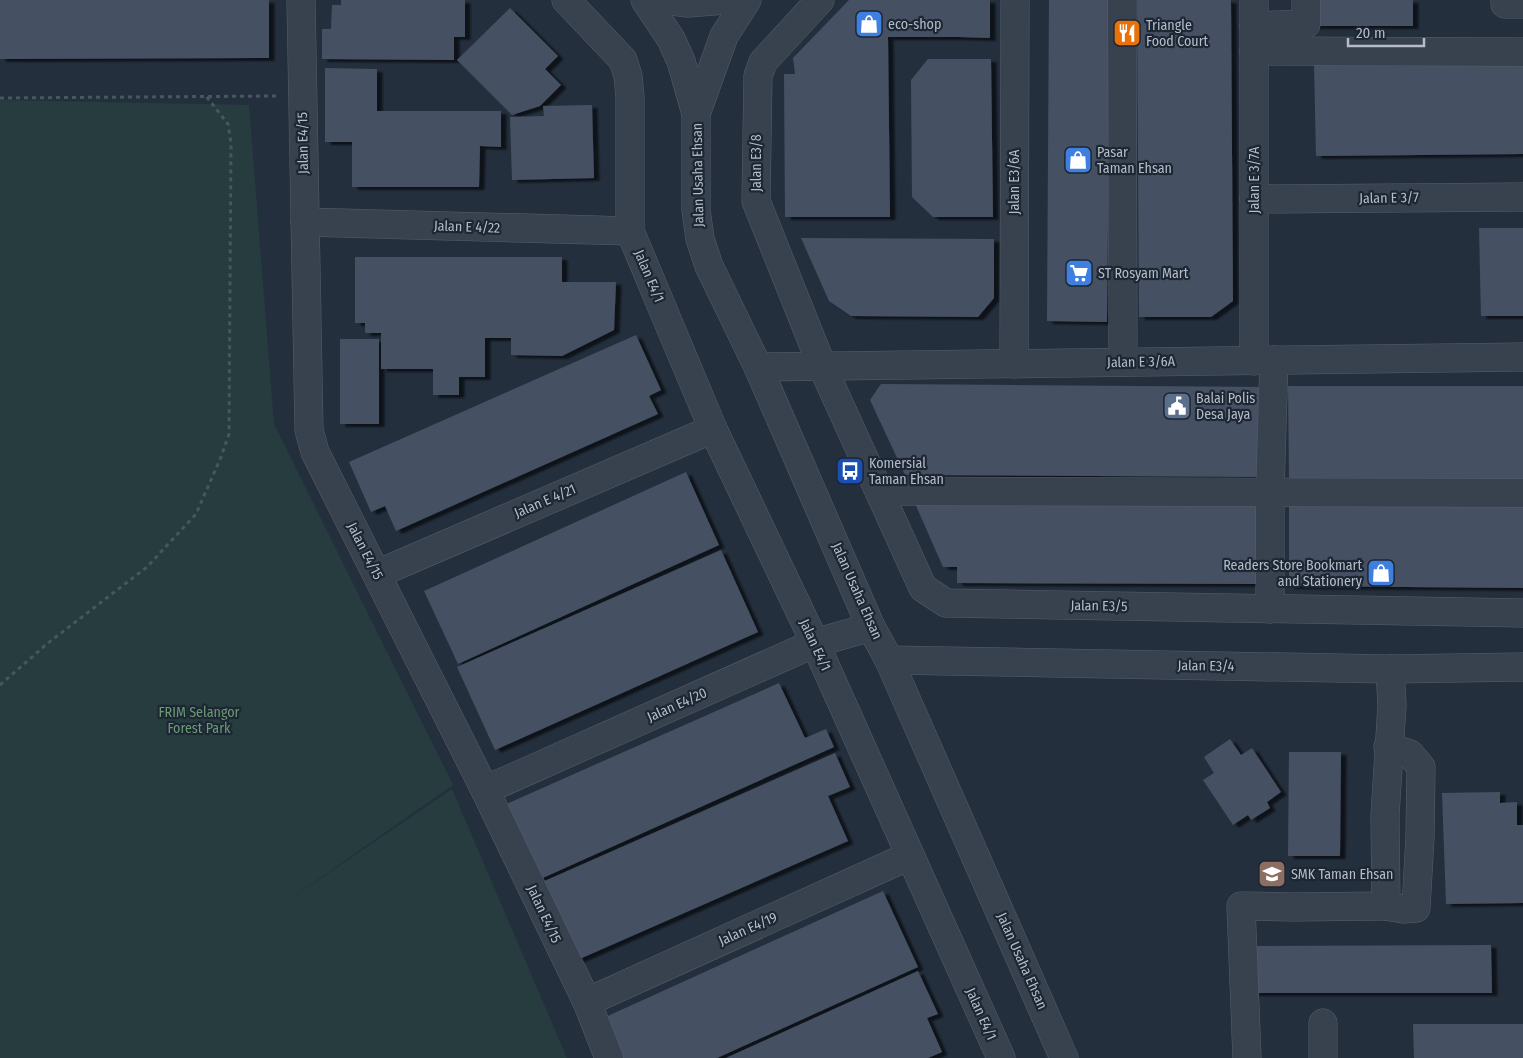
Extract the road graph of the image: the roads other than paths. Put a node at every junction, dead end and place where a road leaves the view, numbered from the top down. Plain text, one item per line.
1 (301, 0) edge
2 (566, 0) edge
3 (645, 0) edge
4 (663, 0) edge
5 (726, 0) edge
6 (747, 0) edge
7 (820, 0) edge
8 (1015, 0) edge
9 (1122, 0) edge
10 (1306, 0) edge
11 (1505, 0) edge
12 (1523, 4) edge
13 (1254, 26) edge
14 (1523, 52) edge
15 (696, 114) junction
16 (1523, 197) edge
17 (1254, 199) junction
18 (305, 222) junction
19 (630, 231) junction
20 (1523, 357) edge
21 (1264, 360) junction
22 (1123, 362) junction
23 (1014, 364) junction
24 (822, 366) junction
25 (758, 367) junction
26 (713, 429) junction
27 (880, 491) junction
28 (1270, 492) junction
29 (1523, 493) edge
30 (377, 574) junction
31 (1270, 609) junction
32 (1523, 613) edge
33 (871, 627) junction
34 (815, 643) junction
35 (889, 660) junction
36 (1523, 667) edge
37 (1390, 669) junction
38 (485, 790) junction
39 (909, 856) junction
40 (586, 1002) junction
41 (1323, 1022) dead end
42 (610, 1058) edge
43 (1001, 1058) edge
44 (1064, 1058) edge
45 (1246, 1058) edge
46 (1323, 1058) edge

1 - 18 street, Jalan E4/15
2 - 19 street
3 - 15 street, Jalan Usaha Ehsan
4 - 5 street
6 - 15 street, Jalan Usaha Ehsan
7 - 24 street, Jalan E3/8
8 - 23 street, Jalan E3/6A
9 - 22 street
10 - 13 street
11 - 12 street
13 - 14 street
13 - 17 street, Jalan E 3/7A
15 - 25 street, Jalan Usaha Ehsan
16 - 17 street, Jalan E 3/7
17 - 21 street, Jalan E 3/7A
18 - 19 street, Jalan E 4/22
18 - 30 street, Jalan E4/15
19 - 26 street, Jalan E4/1
20 - 21 street, Jalan E 3/6A
21 - 22 street, Jalan E 3/6A
21 - 28 street, Jalan E 3/7A
22 - 23 street, Jalan E 3/6A
23 - 24 street, Jalan E 3/6A
24 - 25 street, Jalan E 3/6A
24 - 27 street, Jalan E3/5
25 - 33 street, Jalan Usaha Ehsan
26 - 30 street, Jalan E 4/21
26 - 34 street, Jalan E4/1
27 - 28 street
27 - 31 street, Jalan E3/5
28 - 29 street
28 - 31 street, Jalan E 3/7A
30 - 38 street, Jalan E4/15
31 - 32 street, Jalan E3/5
33 - 34 street, Jalan E4/20
33 - 35 street, Jalan Usaha Ehsan
34 - 38 street, Jalan E4/20
34 - 39 street, Jalan E4/1
35 - 37 street, Jalan E3/4
35 - 44 street, Jalan Usaha Ehsan
36 - 37 street, Jalan E3/4
37 - 45 street
38 - 40 street, Jalan E4/15
39 - 40 street, Jalan E4/19
39 - 43 street, Jalan E4/1
40 - 42 street, Jalan E4/15
41 - 46 street

